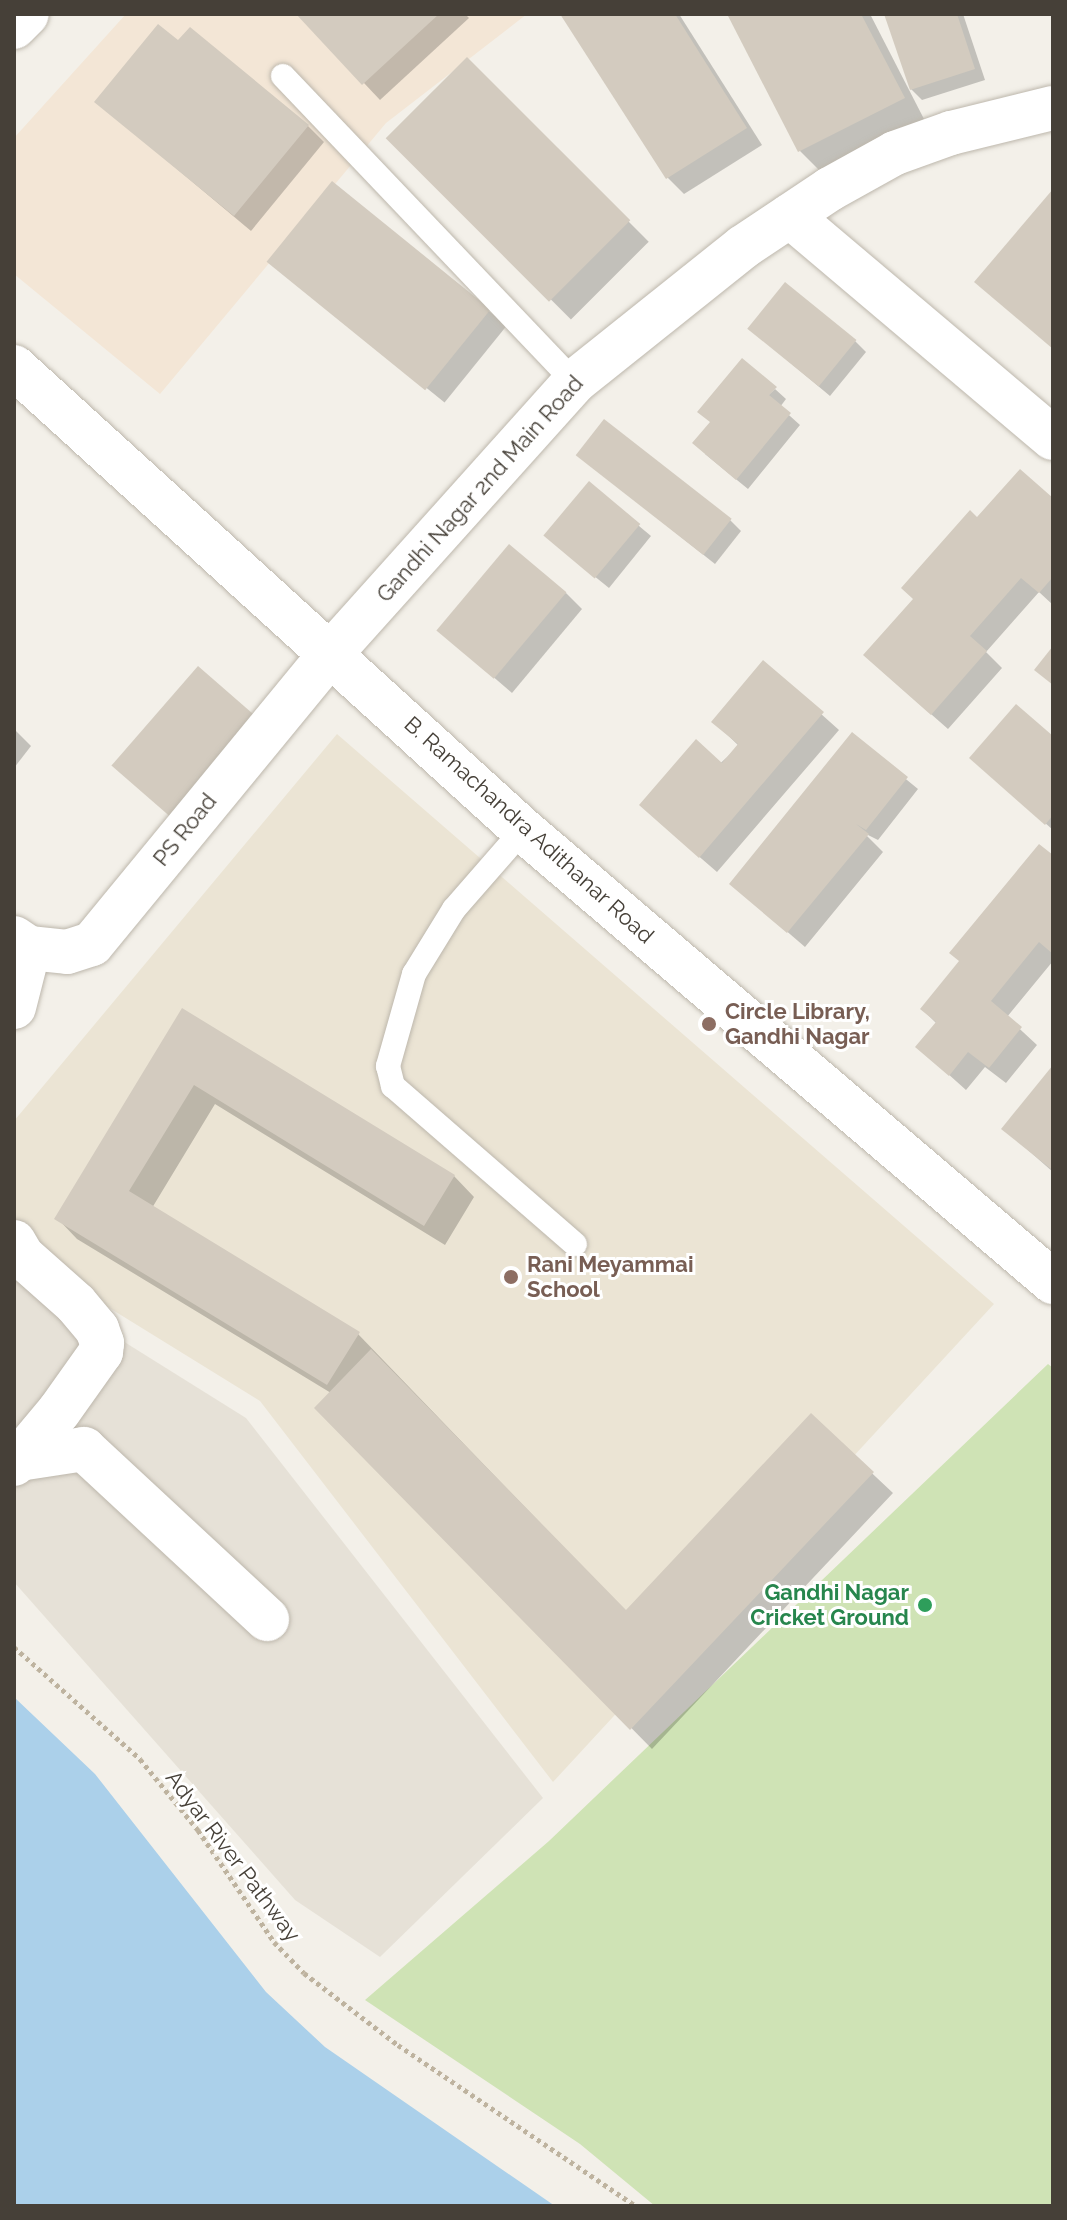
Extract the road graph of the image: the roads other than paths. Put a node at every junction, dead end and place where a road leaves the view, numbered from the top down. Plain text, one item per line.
1 (27, 14) edge
2 (14, 27) edge
3 (283, 76) dead end
4 (1053, 108) edge
5 (790, 216) junction
6 (14, 367) edge
7 (574, 382) junction
8 (1053, 438) edge
9 (332, 652) junction
10 (523, 830) junction
11 (22, 943) edge
12 (14, 1007) edge
13 (14, 1242) edge
14 (575, 1244) dead end
15 (1053, 1282) edge
16 (16, 1461) edge
17 (267, 1619) dead end

1 - 2 street
3 - 7 lane
4 - 5 street, Gandhi Nagar 2nd Main Road
5 - 7 street, Gandhi Nagar 2nd Main Road
5 - 8 street
6 - 9 street, B. Ramachandra Adithanar Road
7 - 9 street, Gandhi Nagar 2nd Main Road
9 - 10 street, B. Ramachandra Adithanar Road
9 - 11 street, PS Road
10 - 14 lane
10 - 15 street, B. Ramachandra Adithanar Road
11 - 12 street
13 - 16 street
16 - 17 street

